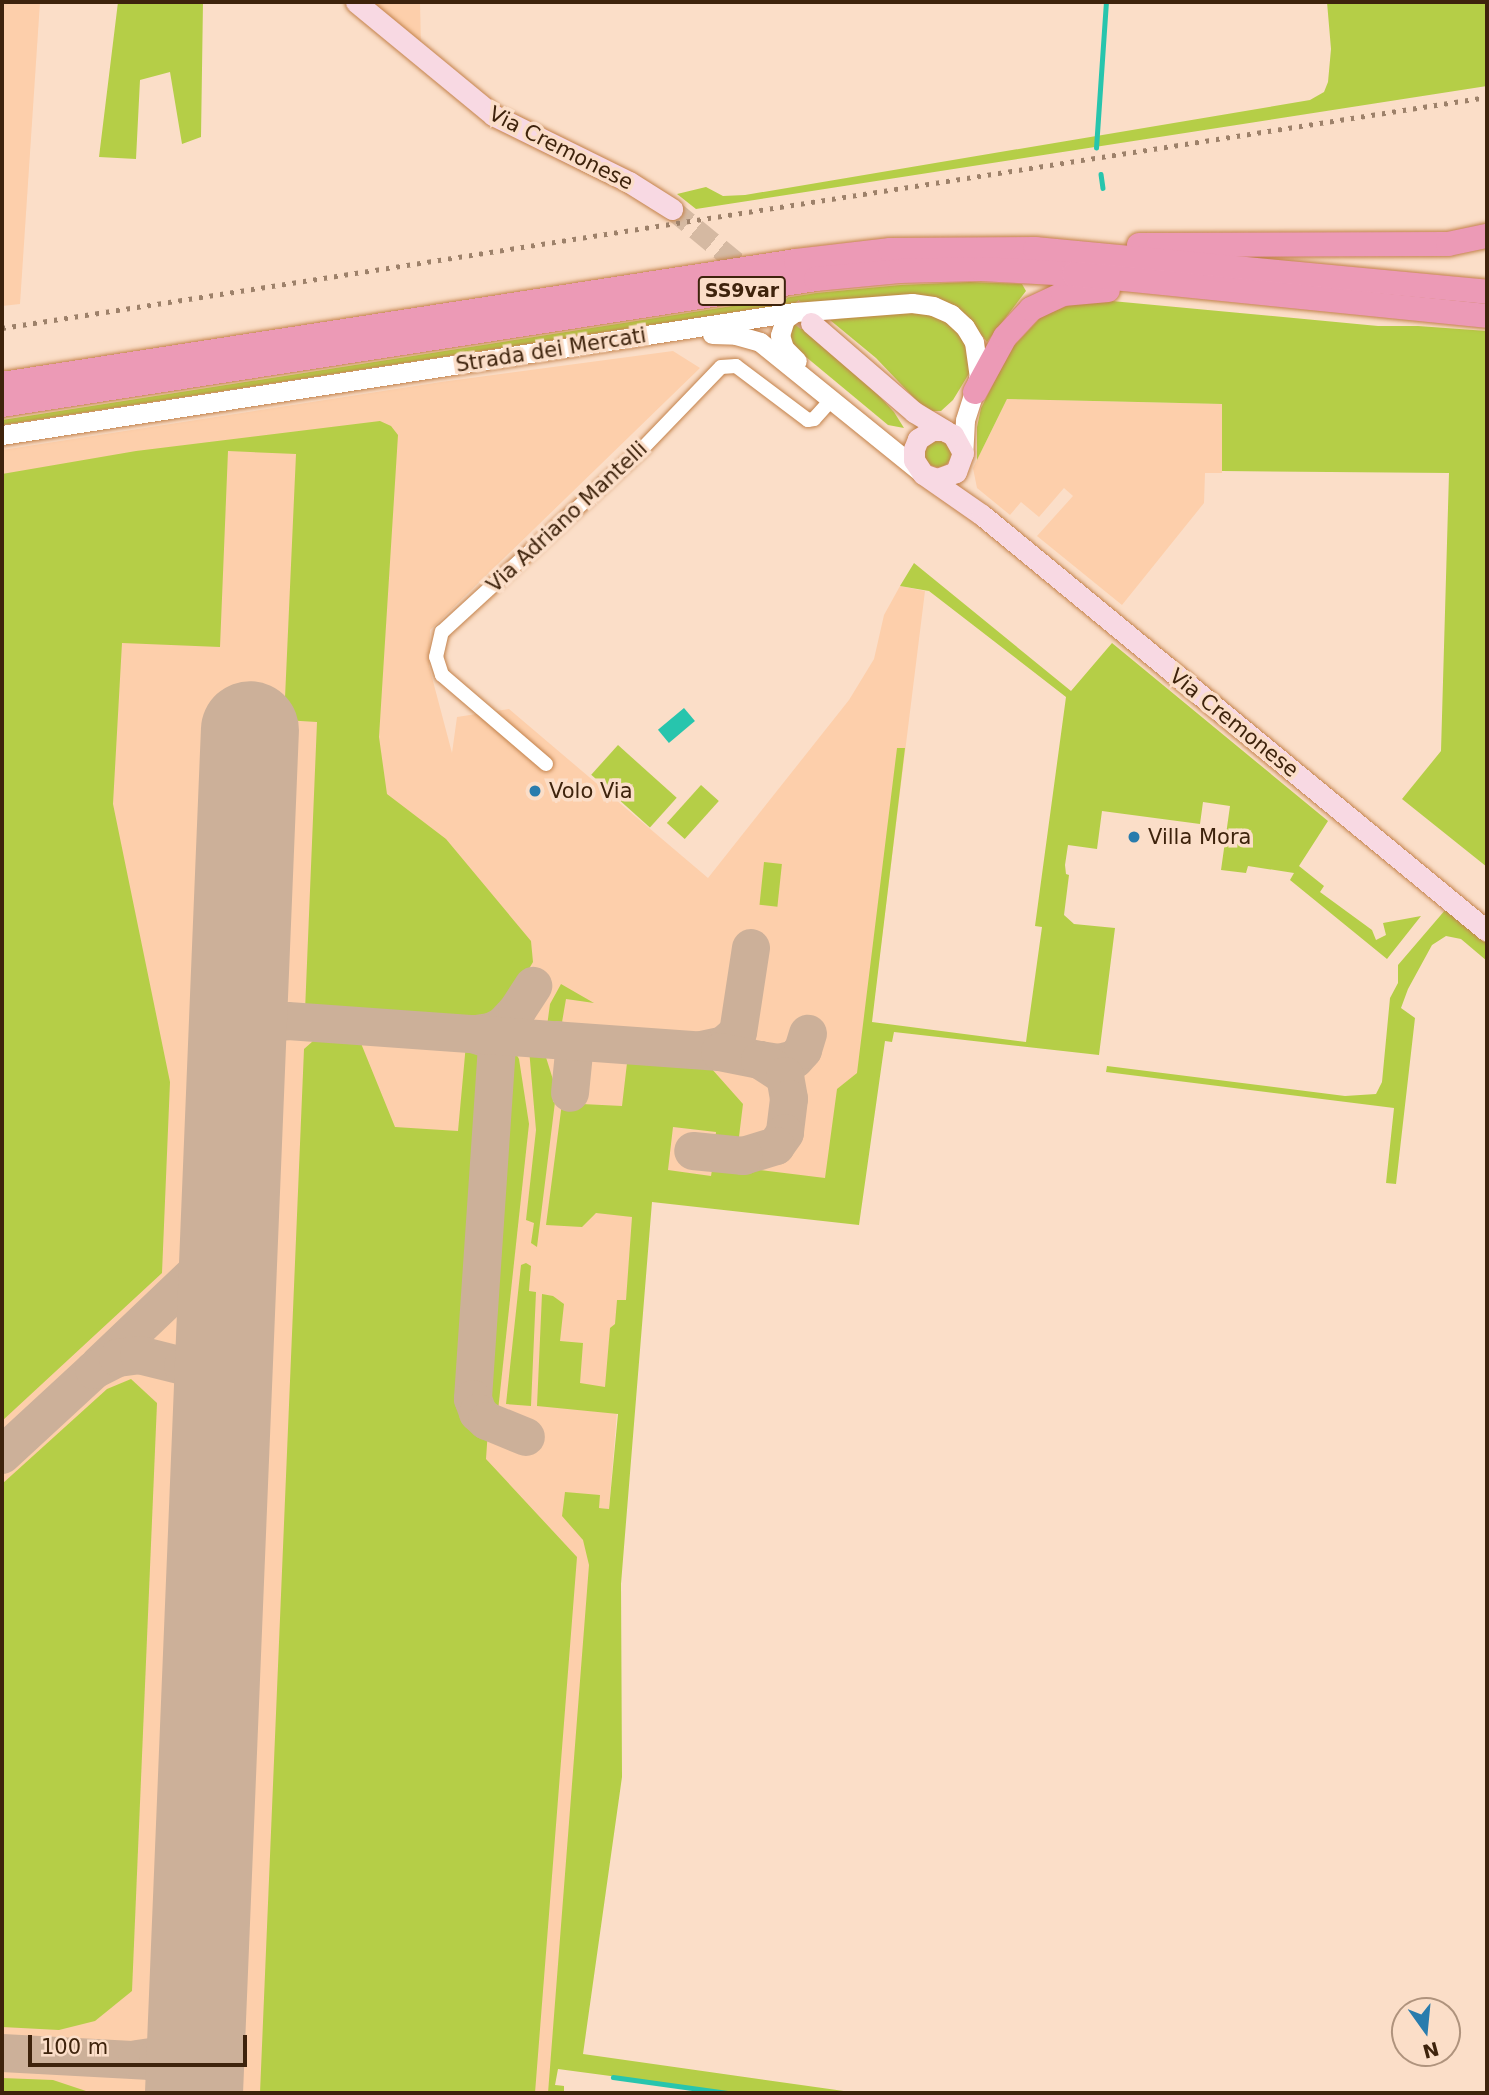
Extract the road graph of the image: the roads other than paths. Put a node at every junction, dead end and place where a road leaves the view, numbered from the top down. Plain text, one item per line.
1 (356, 2) edge
2 (672, 209) tunnel mouth
3 (1487, 236) edge
4 (1020, 249) junction
5 (1487, 292) edge
6 (1389, 306) junction
7 (1487, 316) edge
8 (803, 318) junction
9 (2, 384) edge
10 (890, 391) junction
11 (975, 392) junction
12 (831, 400) junction
13 (2, 405) edge
14 (855, 419) junction
15 (949, 432) junction
16 (2, 435) edge
17 (2, 444) edge
18 (914, 449) junction
19 (963, 455) junction
20 (923, 474) junction
21 (982, 515) junction
22 (546, 765) dead end
23 (1487, 931) edge

1 - 2 main road, Via Cremonese
3 - 4 highway
4 - 5 highway, SS9var
4 - 9 highway, SS9var
6 - 7 highway, SS9var
6 - 11 highway
6 - 13 highway, SS9var
8 - 10 main road, Via Cremonese
8 - 11 street, Strada dei Mercati
8 - 14 street
8 - 16 street, Strada dei Mercati
10 - 15 main road, Via Cremonese
10 - 18 main road, Via Cremonese
11 - 19 street, Strada dei Mercati
12 - 14 street, Strada dei Mercati
12 - 17 street, Strada dei Mercati
12 - 22 street, Via Adriano Mantelli
14 - 20 street, Strada dei Mercati
15 - 18 main road
15 - 19 main road, Via Cremonese
18 - 20 main road, Via Cremonese
19 - 20 main road
19 - 21 main road, Via Cremonese
20 - 21 main road, Via Cremonese
21 - 23 main road, Via Cremonese

